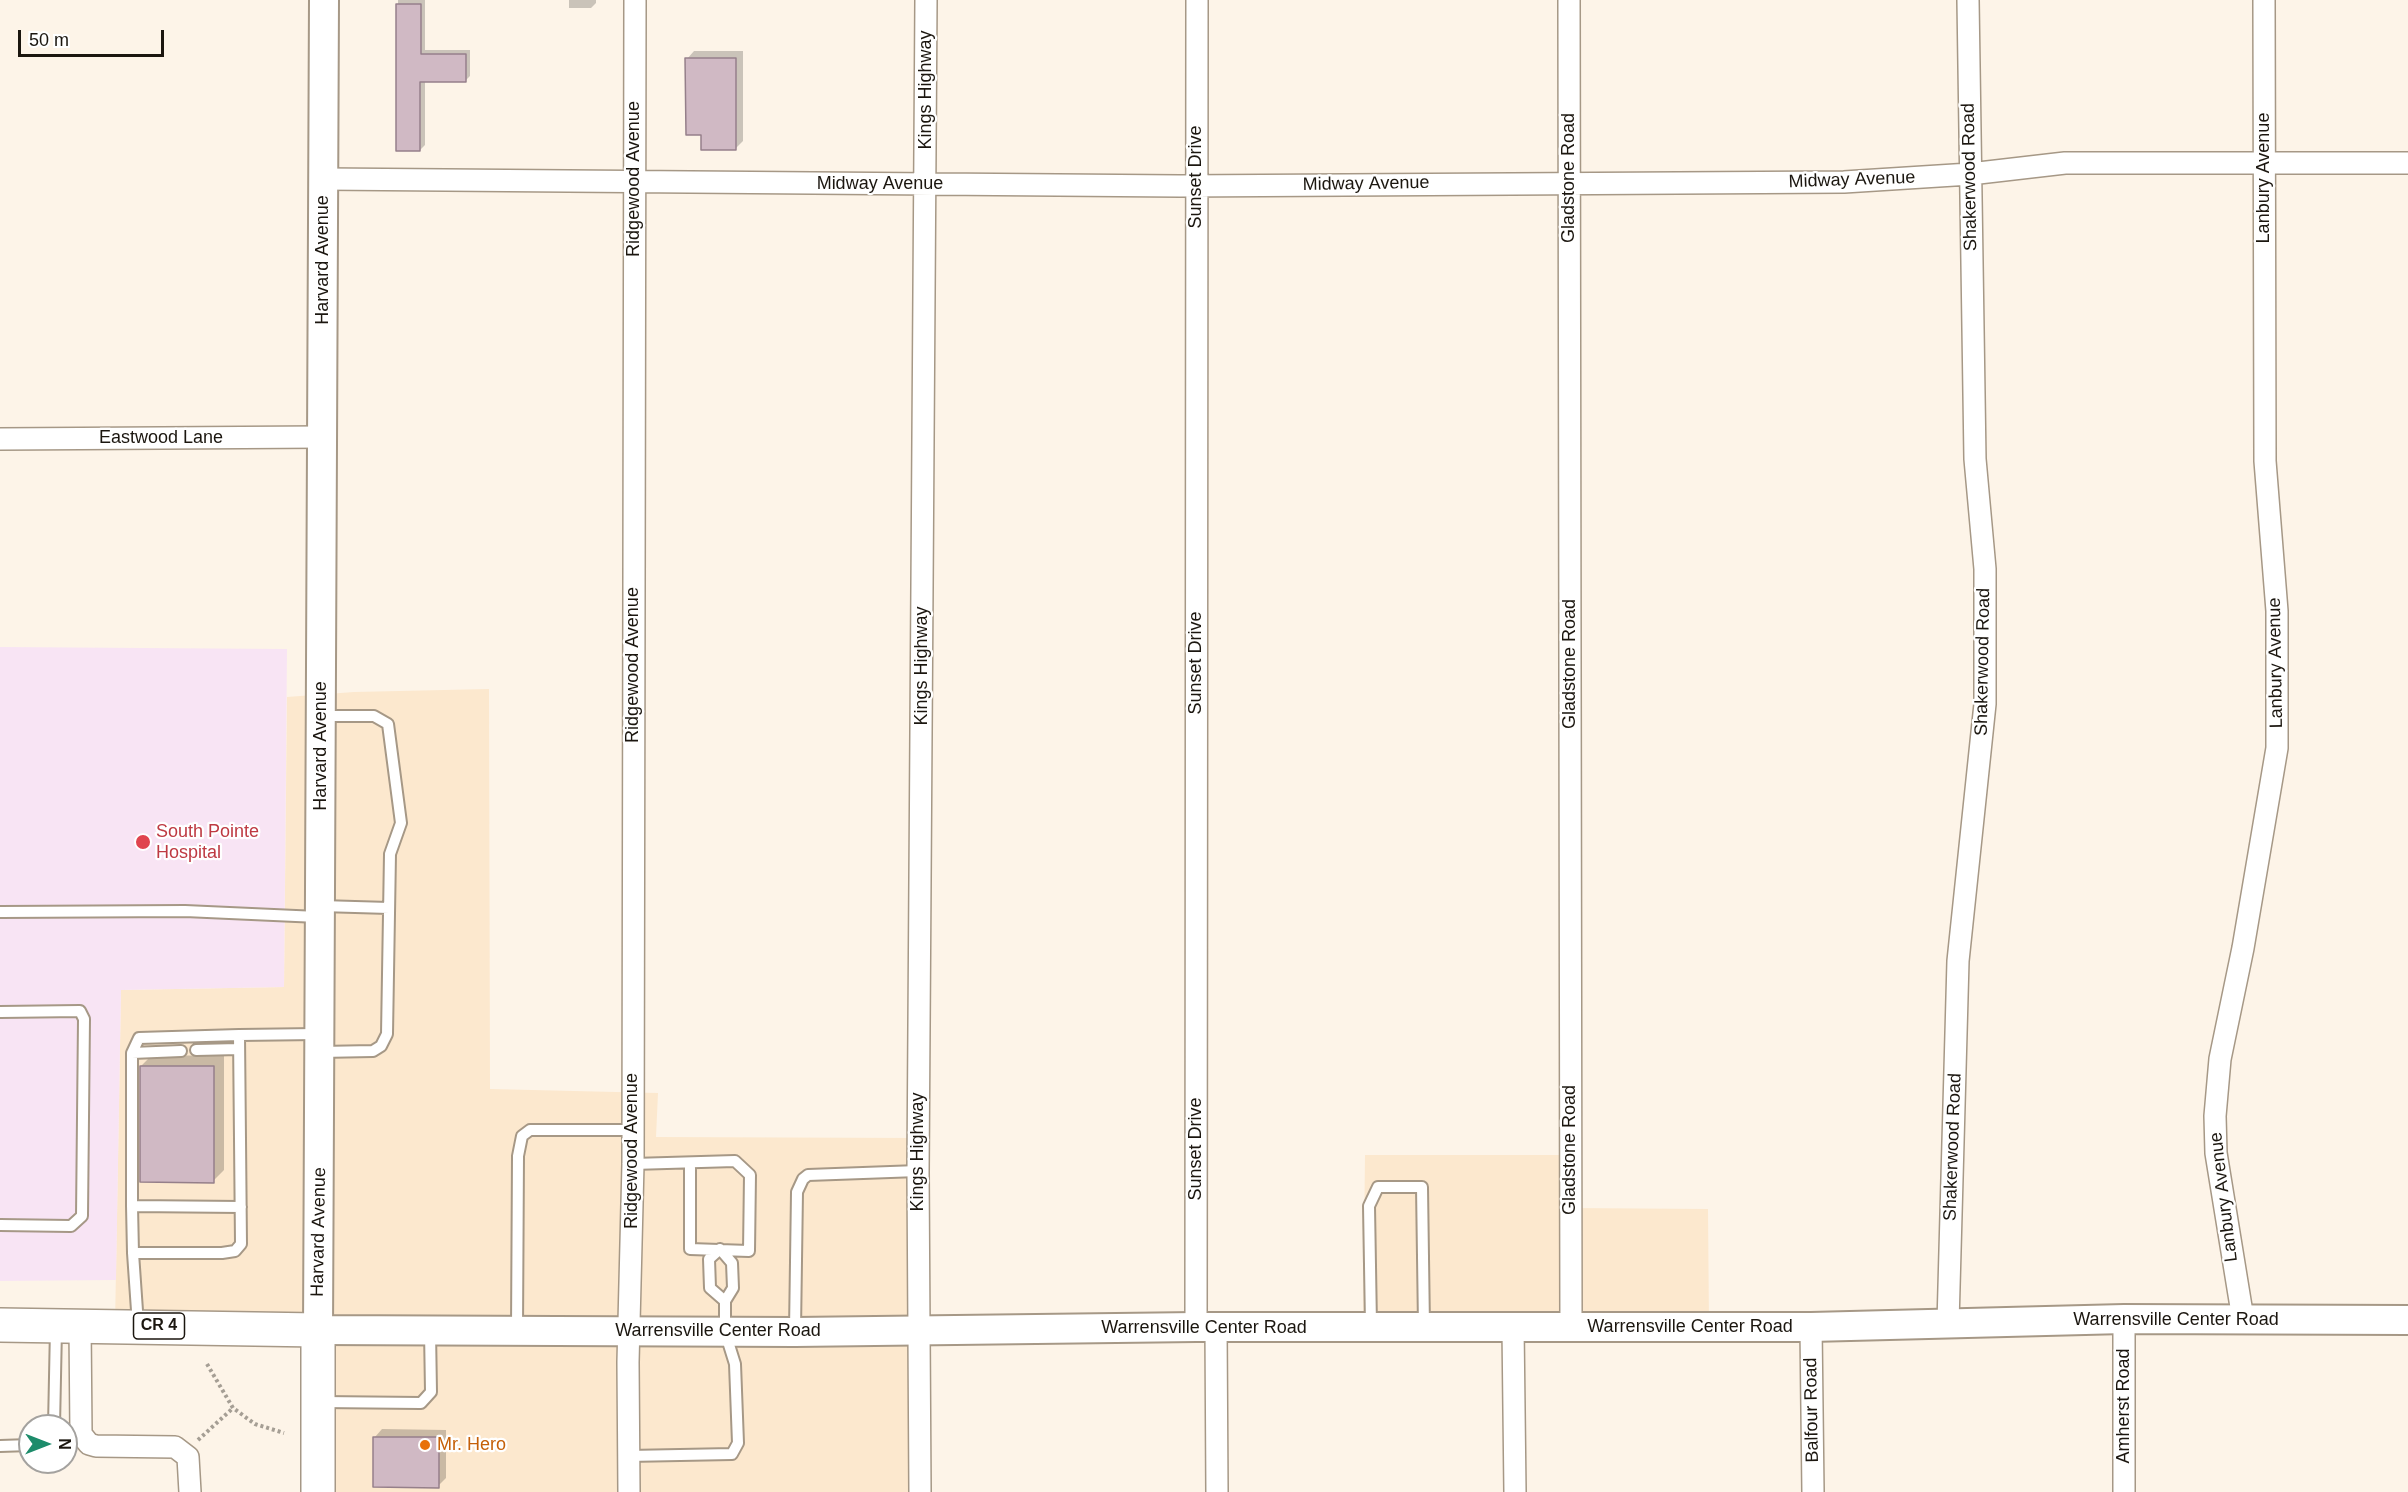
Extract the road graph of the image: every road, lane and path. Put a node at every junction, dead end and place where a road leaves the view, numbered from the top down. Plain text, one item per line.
1 (324, 0) edge
2 (635, 0) edge
3 (926, 0) edge
4 (1197, 0) edge
5 (1569, 0) edge
6 (1968, 0) edge
7 (2264, 0) edge
8 (2264, 163) junction
9 (2408, 163) edge
10 (1970, 174) junction
11 (323, 179) junction
12 (634, 182) junction
13 (1569, 182) junction
14 (926, 185) junction
15 (1196, 186) junction
16 (323, 437) junction
17 (0, 439) edge
18 (322, 716) junction
19 (389, 908) junction
20 (0, 912) edge
21 (321, 912) junction
22 (0, 1012) edge
23 (239, 1035) junction
24 (320, 1043) junction
25 (239, 1049) junction
26 (196, 1050) dead end
27 (181, 1051) dead end
28 (132, 1053) junction
29 (633, 1130) junction
30 (690, 1162) junction
31 (633, 1164) junction
32 (918, 1171) junction
33 (132, 1206) junction
34 (241, 1207) junction
35 (0, 1226) edge
36 (720, 1249) junction
37 (133, 1253) junction
38 (725, 1300) junction
39 (2124, 1319) junction
40 (2243, 1319) junction
41 (2408, 1320) edge
42 (1948, 1323) junction
43 (0, 1325) edge
44 (68, 1325) junction
45 (138, 1325) junction
46 (1206, 1327) junction
47 (1371, 1327) junction
48 (1424, 1327) junction
49 (1513, 1327) junction
50 (1571, 1327) junction
51 (1811, 1327) junction
52 (318, 1330) junction
53 (517, 1330) junction
54 (629, 1330) junction
55 (430, 1331) junction
56 (918, 1331) junction
57 (725, 1332) junction
58 (795, 1332) junction
59 (207, 1364) dead end
60 (318, 1402) junction
61 (233, 1408) junction
62 (56, 1414) edge
63 (284, 1433) dead end
64 (18, 1445) edge
65 (0, 1446) edge
66 (183, 1453) junction
67 (628, 1456) junction
68 (190, 1492) edge
69 (318, 1492) edge
70 (628, 1492) edge
71 (920, 1492) edge
72 (1217, 1492) edge
73 (1515, 1492) edge
74 (1813, 1492) edge
75 (2124, 1492) edge

1 - 11 main road, Harvard Avenue
2 - 12 street, Ridgewood Avenue
3 - 14 street, Kings Highway
4 - 15 street, Sunset Drive
5 - 13 street, Gladstone Road
6 - 10 street, Shakerwood Road
7 - 8 street, Lanbury Avenue
8 - 9 street, Midway Avenue
8 - 10 street, Midway Avenue
8 - 40 street, Lanbury Avenue
10 - 13 street, Midway Avenue
10 - 42 street, Shakerwood Road
11 - 12 street, Midway Avenue
11 - 16 main road, Harvard Avenue
12 - 14 street, Midway Avenue
12 - 29 street, Ridgewood Avenue
13 - 15 street, Midway Avenue
13 - 50 street, Gladstone Road
14 - 15 street, Midway Avenue
14 - 32 street, Kings Highway
15 - 46 street, Sunset Drive
16 - 17 street, Eastwood Lane
16 - 18 main road, Harvard Avenue
18 - 19 lane
18 - 21 main road, Harvard Avenue
19 - 21 lane
19 - 24 lane
20 - 21 lane
21 - 24 main road, Harvard Avenue
22 - 35 lane
23 - 24 lane
23 - 25 lane
23 - 28 lane
24 - 52 main road, Harvard Avenue
25 - 26 lane
25 - 34 lane
27 - 28 lane
28 - 33 lane
29 - 31 street, Ridgewood Avenue
29 - 53 lane
30 - 31 lane
30 - 36 lane
30 - 36 lane
31 - 54 street, Ridgewood Avenue
32 - 56 street, Kings Highway
32 - 58 lane
33 - 34 lane
33 - 37 lane
34 - 37 lane
36 - 38 lane
36 - 38 lane
37 - 45 lane
38 - 57 lane
39 - 40 main road, Warrensville Center Road / CR 4
39 - 42 main road, Warrensville Center Road / CR 4
39 - 75 street, Amherst Road
40 - 41 main road, Warrensville Center Road / CR 4
42 - 51 main road, Warrensville Center Road / CR 4
43 - 44 main road, Warrensville Center Road / CR 4
44 - 45 main road, Warrensville Center Road / CR 4
44 - 62 lane
44 - 66 street
45 - 52 main road, Warrensville Center Road / CR 4
46 - 47 main road, Warrensville Center Road / CR 4
46 - 56 main road, Warrensville Center Road / CR 4
46 - 72 street, Sunset Drive
47 - 48 main road, Warrensville Center Road / CR 4
47 - 48 lane
48 - 49 main road, Warrensville Center Road / CR 4
49 - 50 main road, Warrensville Center Road / CR 4
49 - 73 street
50 - 51 main road, Warrensville Center Road / CR 4
51 - 74 street, Balfour Road
52 - 55 main road, Warrensville Center Road / CR 4
52 - 60 main road, Harvard Avenue
53 - 54 main road, Warrensville Center Road / CR 4
53 - 55 main road, Warrensville Center Road / CR 4
54 - 57 main road, Warrensville Center Road / CR 4
54 - 67 street, Ridgewood Avenue
55 - 60 lane
56 - 58 main road, Warrensville Center Road / CR 4
56 - 71 street, Kings Highway
57 - 58 main road, Warrensville Center Road / CR 4
57 - 67 lane
59 - 61 path
60 - 69 main road, Harvard Avenue
61 - 63 path
61 - 66 path
64 - 65 lane
66 - 68 street
67 - 70 street, Ridgewood Avenue

